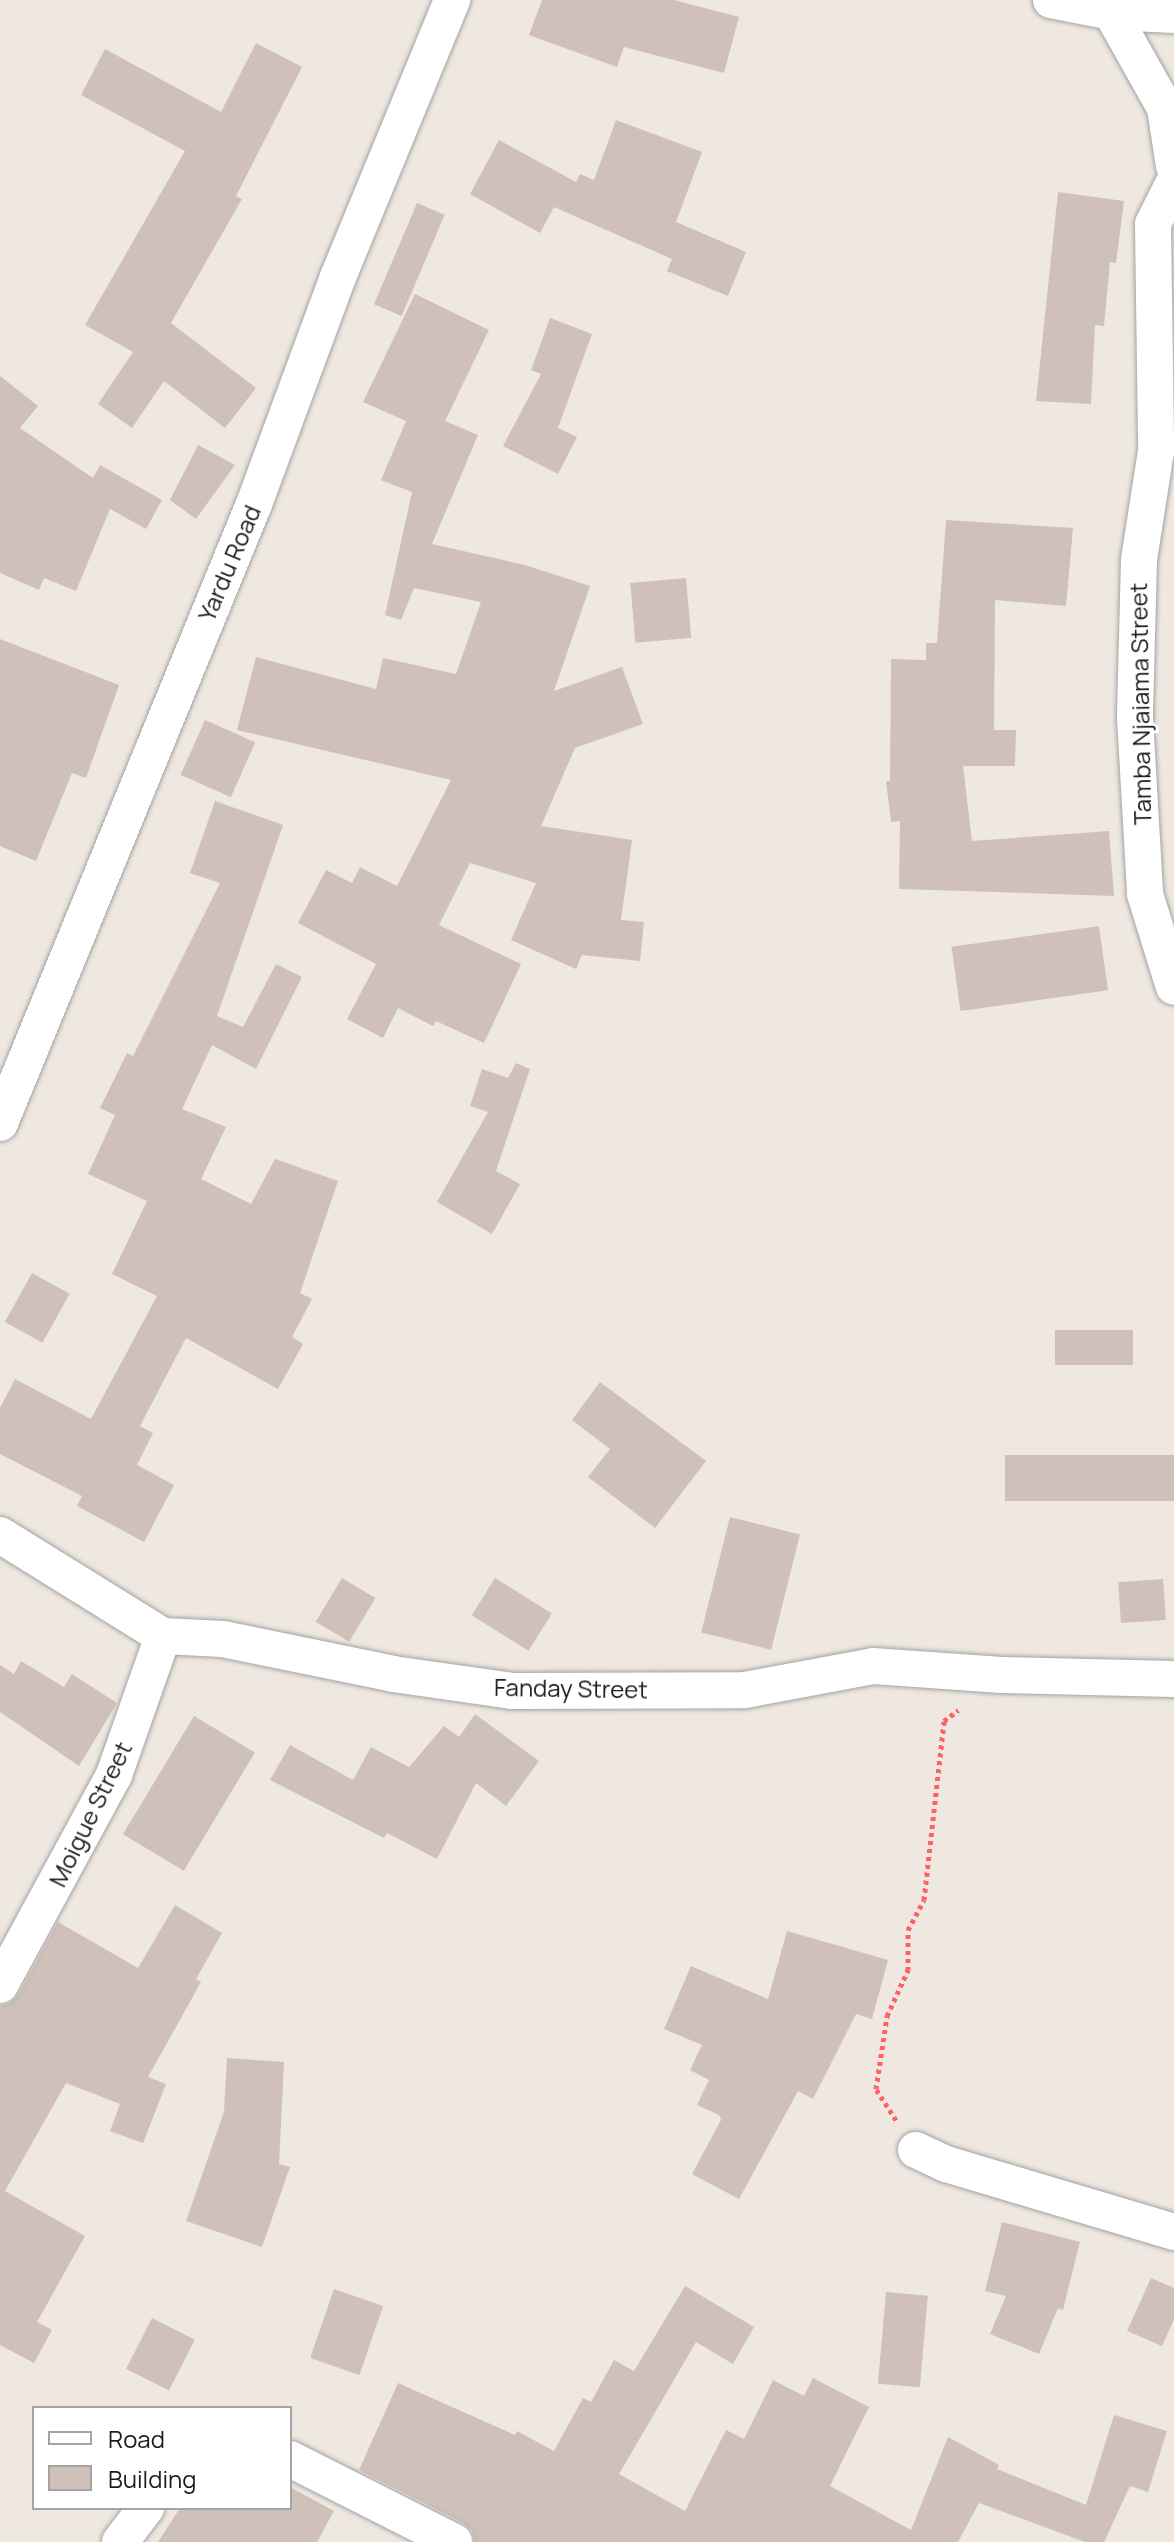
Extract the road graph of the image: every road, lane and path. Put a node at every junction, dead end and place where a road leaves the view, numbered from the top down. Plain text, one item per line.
1 (452, 0) edge
2 (1051, 0) edge
3 (1111, 12) junction
4 (1174, 15) edge
5 (1174, 166) edge
6 (1174, 182) edge
7 (1174, 987) edge
8 (0, 1123) edge
9 (0, 1535) edge
10 (163, 1636) junction
11 (1002, 1675) junction
12 (1174, 1679) edge
13 (0, 1985) edge
14 (916, 2150) joint
15 (1174, 2232) edge
16 (292, 2460) edge
17 (144, 2510) edge
18 (120, 2542) edge
19 (454, 2542) edge

1 - 8 street, Yardu Road
2 - 3 street
3 - 4 street
3 - 5 street
6 - 7 street, Tamba Njaiama Street
9 - 10 street, Fanday Street
10 - 11 street, Fanday Street
10 - 13 street, Moigue Street
11 - 12 street, Fanday Street
11 - 14 path
14 - 15 street
16 - 19 street
17 - 18 street

